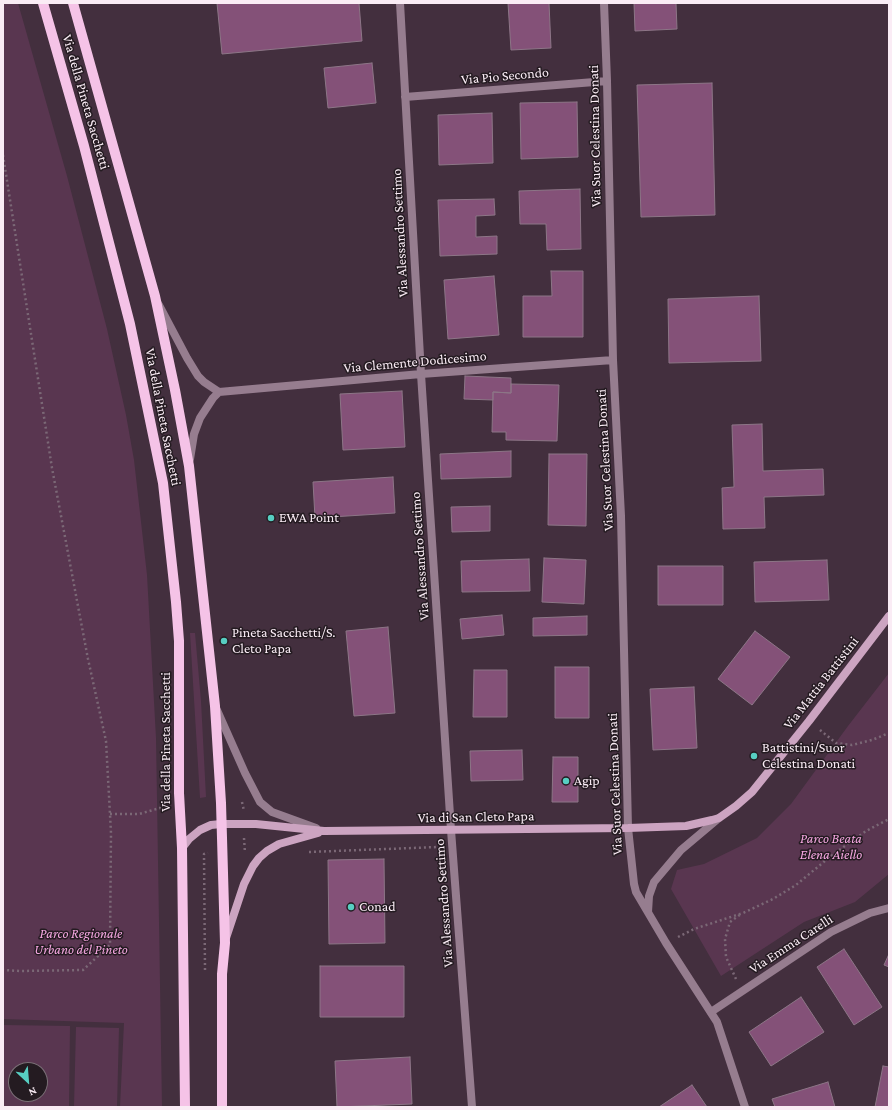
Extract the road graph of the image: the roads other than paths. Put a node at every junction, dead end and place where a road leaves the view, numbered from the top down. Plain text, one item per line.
1 (43, 3) edge
2 (73, 3) edge
3 (400, 3) edge
4 (604, 3) edge
5 (607, 81) junction
6 (405, 98) junction
7 (155, 296) junction
8 (613, 360) junction
9 (420, 374) junction
10 (219, 392) junction
11 (189, 466) junction
12 (889, 616) edge
13 (215, 706) junction
14 (719, 818) junction
15 (221, 824) junction
16 (628, 828) junction
17 (451, 830) junction
18 (324, 831) junction
19 (182, 848) junction
20 (889, 908) edge
21 (648, 912) junction
22 (225, 943) junction
23 (711, 1012) junction
24 (185, 1107) edge
25 (222, 1107) edge
26 (472, 1107) edge
27 (745, 1107) edge

1 - 19 main road, Via della Pineta Sacchetti
2 - 7 main road, Via della Pineta Sacchetti
3 - 6 street, Via Alessandro Settimo
4 - 5 street, Via Suor Celestina Donati
5 - 6 street, Via Pio Secondo
5 - 8 street, Via Suor Celestina Donati
6 - 9 street, Via Alessandro Settimo
7 - 10 street
7 - 11 main road, Via della Pineta Sacchetti
8 - 9 street, Via Clemente Dodicesimo
8 - 16 street, Via Suor Celestina Donati
9 - 10 street, Via Clemente Dodicesimo
9 - 17 street, Via Alessandro Settimo
10 - 11 street
11 - 13 main road, Via della Pineta Sacchetti
12 - 14 main road, Via Mattia Battistini
13 - 15 main road, Via della Pineta Sacchetti
13 - 18 street, Via di San Cleto Papa
14 - 16 main road, Via Mattia Battistini
14 - 21 street
15 - 18 main road, Via di San Cleto Papa
15 - 19 main road
15 - 22 main road, Via della Pineta Sacchetti
16 - 17 main road, Via di San Cleto Papa
16 - 21 street, Via Suor Celestina Donati
17 - 18 main road, Via di San Cleto Papa
17 - 26 street, Via Alessandro Settimo
18 - 22 main road, Via della Pineta Sacchetti
19 - 24 main road, Via della Pineta Sacchetti
20 - 23 street, Via Emma Carelli
21 - 23 street, Via Suor Celestina Donati
22 - 25 main road, Via della Pineta Sacchetti
23 - 27 street, Via Suor Celestina Donati

